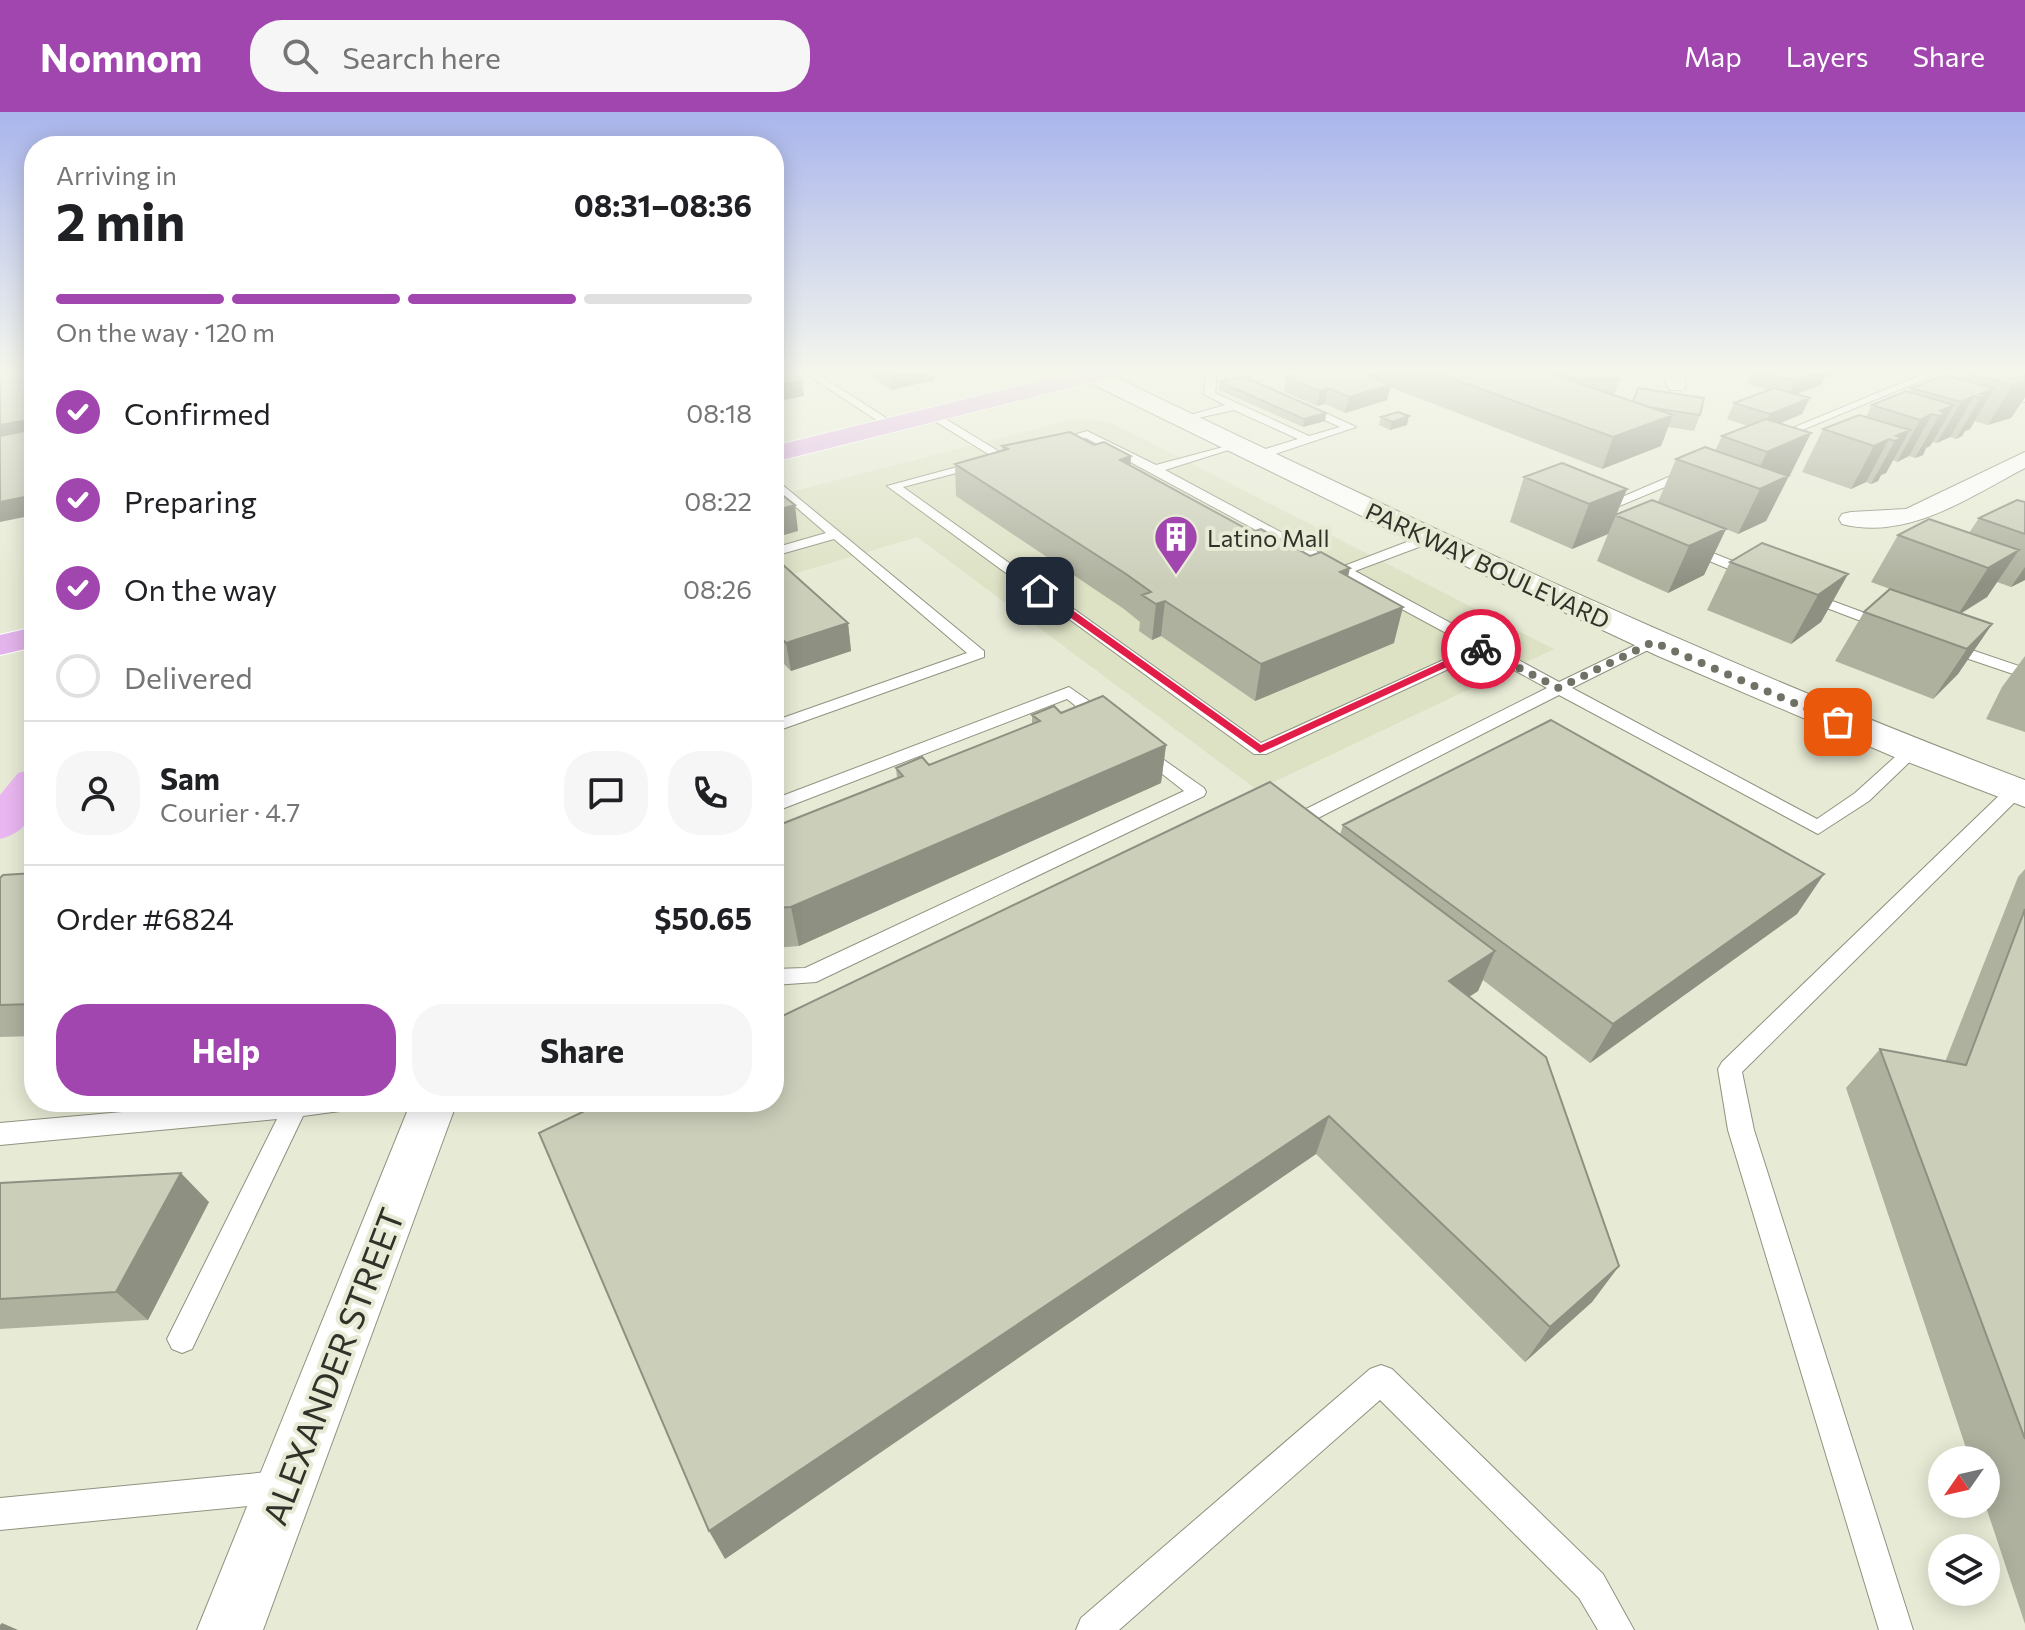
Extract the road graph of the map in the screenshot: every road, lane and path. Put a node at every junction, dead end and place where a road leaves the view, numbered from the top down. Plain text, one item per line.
1 (827, 441) edge
2 (989, 441) edge
3 (1061, 441) edge
4 (1100, 441) edge
5 (1226, 441) edge
6 (1304, 441) edge
7 (1245, 450) junction
8 (784, 452) edge
9 (1016, 453) junction
10 (2025, 459) edge
11 (1710, 464) edge
12 (1155, 469) junction
13 (784, 490) edge
14 (791, 496) junction
15 (784, 498) edge
16 (1597, 511) edge
17 (1851, 519) dead end
18 (836, 534) junction
19 (1430, 538) junction
20 (1669, 540) edge
21 (784, 549) edge
22 (1343, 571) junction
23 (1771, 581) edge
24 (1800, 593) edge
25 (1902, 631) edge
26 (24, 639) edge
27 (1931, 641) edge
28 (1653, 642) junction
29 (0, 645) edge
30 (1484, 647) junction
31 (2023, 671) edge
32 (1559, 688) junction
33 (784, 723) edge
34 (1912, 751) junction
35 (2020, 792) edge
36 (784, 802) edge
37 (1309, 815) edge
38 (784, 977) edge
39 (240, 1112) edge
40 (293, 1112) edge
41 (430, 1112) edge
42 (0, 1134) edge
43 (182, 1339) dead end
44 (286, 1486) junction
45 (0, 1514) edge
46 (230, 1630) edge
47 (1093, 1630) edge
48 (1617, 1630) edge
49 (1896, 1630) edge

1 - 8 main road
2 - 9 lane
3 - 9 lane
4 - 12 lane
5 - 7 street, PARKWAY BOULEVARD
6 - 7 lane
7 - 12 lane
7 - 19 street, PARKWAY BOULEVARD
9 - 30 lane
10 - 17 street
11 - 16 lane
12 - 22 lane
13 - 14 lane
14 - 15 lane
14 - 18 lane
18 - 21 lane
18 - 33 lane
19 - 22 lane
19 - 28 street, PARKWAY BOULEVARD
20 - 23 lane
22 - 30 lane
24 - 25 lane
26 - 29 main road
27 - 31 lane
28 - 32 lane
28 - 34 street, PARKWAY BOULEVARD
30 - 32 lane
32 - 34 lane
32 - 37 lane
34 - 35 street, PARKWAY BOULEVARD
35 - 49 lane
36 - 38 lane
39 - 42 lane
40 - 43 lane
41 - 44 street, ALEXANDER STREET
44 - 45 lane
44 - 46 street, ALEXANDER STREET
47 - 48 lane

